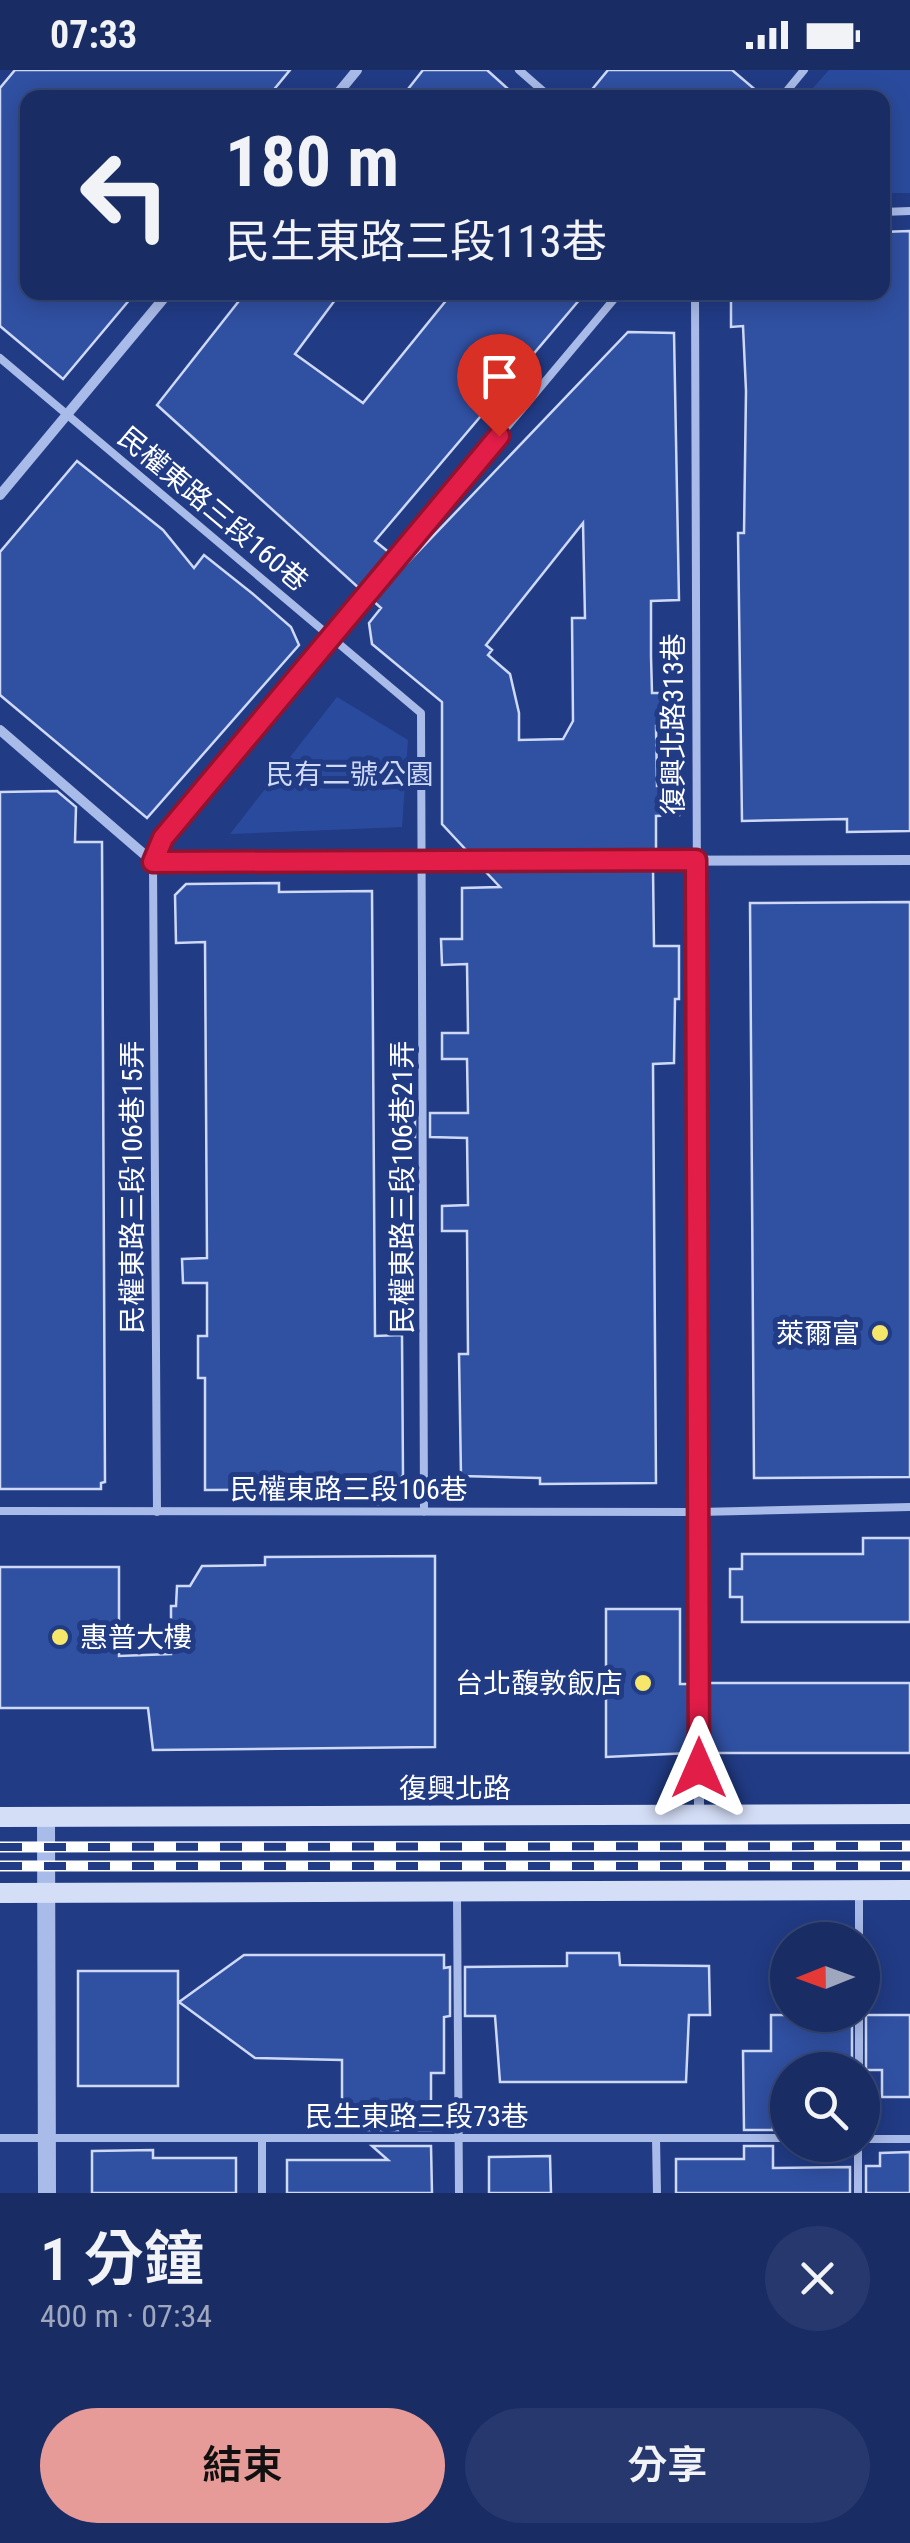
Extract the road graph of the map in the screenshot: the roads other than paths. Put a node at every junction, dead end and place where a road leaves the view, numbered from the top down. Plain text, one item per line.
1 (357, 70) edge
2 (519, 70) edge
3 (804, 70) edge
4 (341, 90) edge
5 (543, 90) edge
6 (788, 90) edge
7 (162, 300) edge
8 (613, 300) edge
9 (695, 300) edge
10 (0, 358) edge
11 (66, 415) junction
12 (0, 495) edge
13 (330, 637) junction
14 (0, 730) edge
15 (696, 860) junction
16 (910, 860) edge
17 (153, 862) junction
18 (422, 862) junction
19 (910, 1507) edge
20 (0, 1511) edge
21 (157, 1512) junction
22 (424, 1512) junction
23 (699, 1512) junction
24 (910, 1814) edge
25 (698, 1815) junction
26 (0, 1817) edge
27 (46, 1817) junction
28 (860, 1890) junction
29 (910, 1890) edge
30 (46, 1892) junction
31 (458, 1892) junction
32 (0, 1893) edge
33 (859, 1922) edge
34 (0, 2138) edge
35 (46, 2138) junction
36 (262, 2138) junction
37 (458, 2138) junction
38 (656, 2138) junction
39 (770, 2138) edge
40 (910, 2138) edge
41 (880, 2139) edge
42 (858, 2162) edge
43 (47, 2193) edge
44 (262, 2193) edge
45 (459, 2193) edge
46 (657, 2193) edge
47 (858, 2193) edge

1 - 4 street
2 - 5 lane
3 - 6 lane
7 - 11 street
8 - 13 lane
9 - 15 lane, 復興北路313巷
10 - 11 lane, 民權東路三段160巷
11 - 12 street
11 - 13 lane, 民權東路三段160巷
13 - 17 lane
13 - 18 lane, 民權東路三段160巷
14 - 17 street
15 - 16 street
15 - 18 street
15 - 23 lane, 復興北路313巷
17 - 18 street
17 - 21 lane, 民權東路三段106巷15弄
18 - 22 lane, 民權東路三段106巷21弄
19 - 23 lane, 民權東路三段106巷
20 - 21 lane, 民權東路三段106巷
21 - 22 lane, 民權東路三段106巷
22 - 23 lane, 民權東路三段106巷
23 - 25 street, 復興北路313巷
24 - 25 main road, 復興北路
25 - 27 main road, 復興北路
26 - 27 main road, 復興北路
27 - 30 street
28 - 29 main road
28 - 31 main road
28 - 33 lane
30 - 31 main road
30 - 32 main road
30 - 35 street
31 - 37 lane
34 - 35 lane, 民生東路三段73巷
35 - 36 lane, 民生東路三段73巷
35 - 43 street
36 - 37 lane, 民生東路三段73巷
36 - 44 lane
37 - 38 lane, 民生東路三段73巷
37 - 45 lane
38 - 39 lane, 民生東路三段73巷
38 - 46 lane
40 - 41 lane
42 - 47 lane

